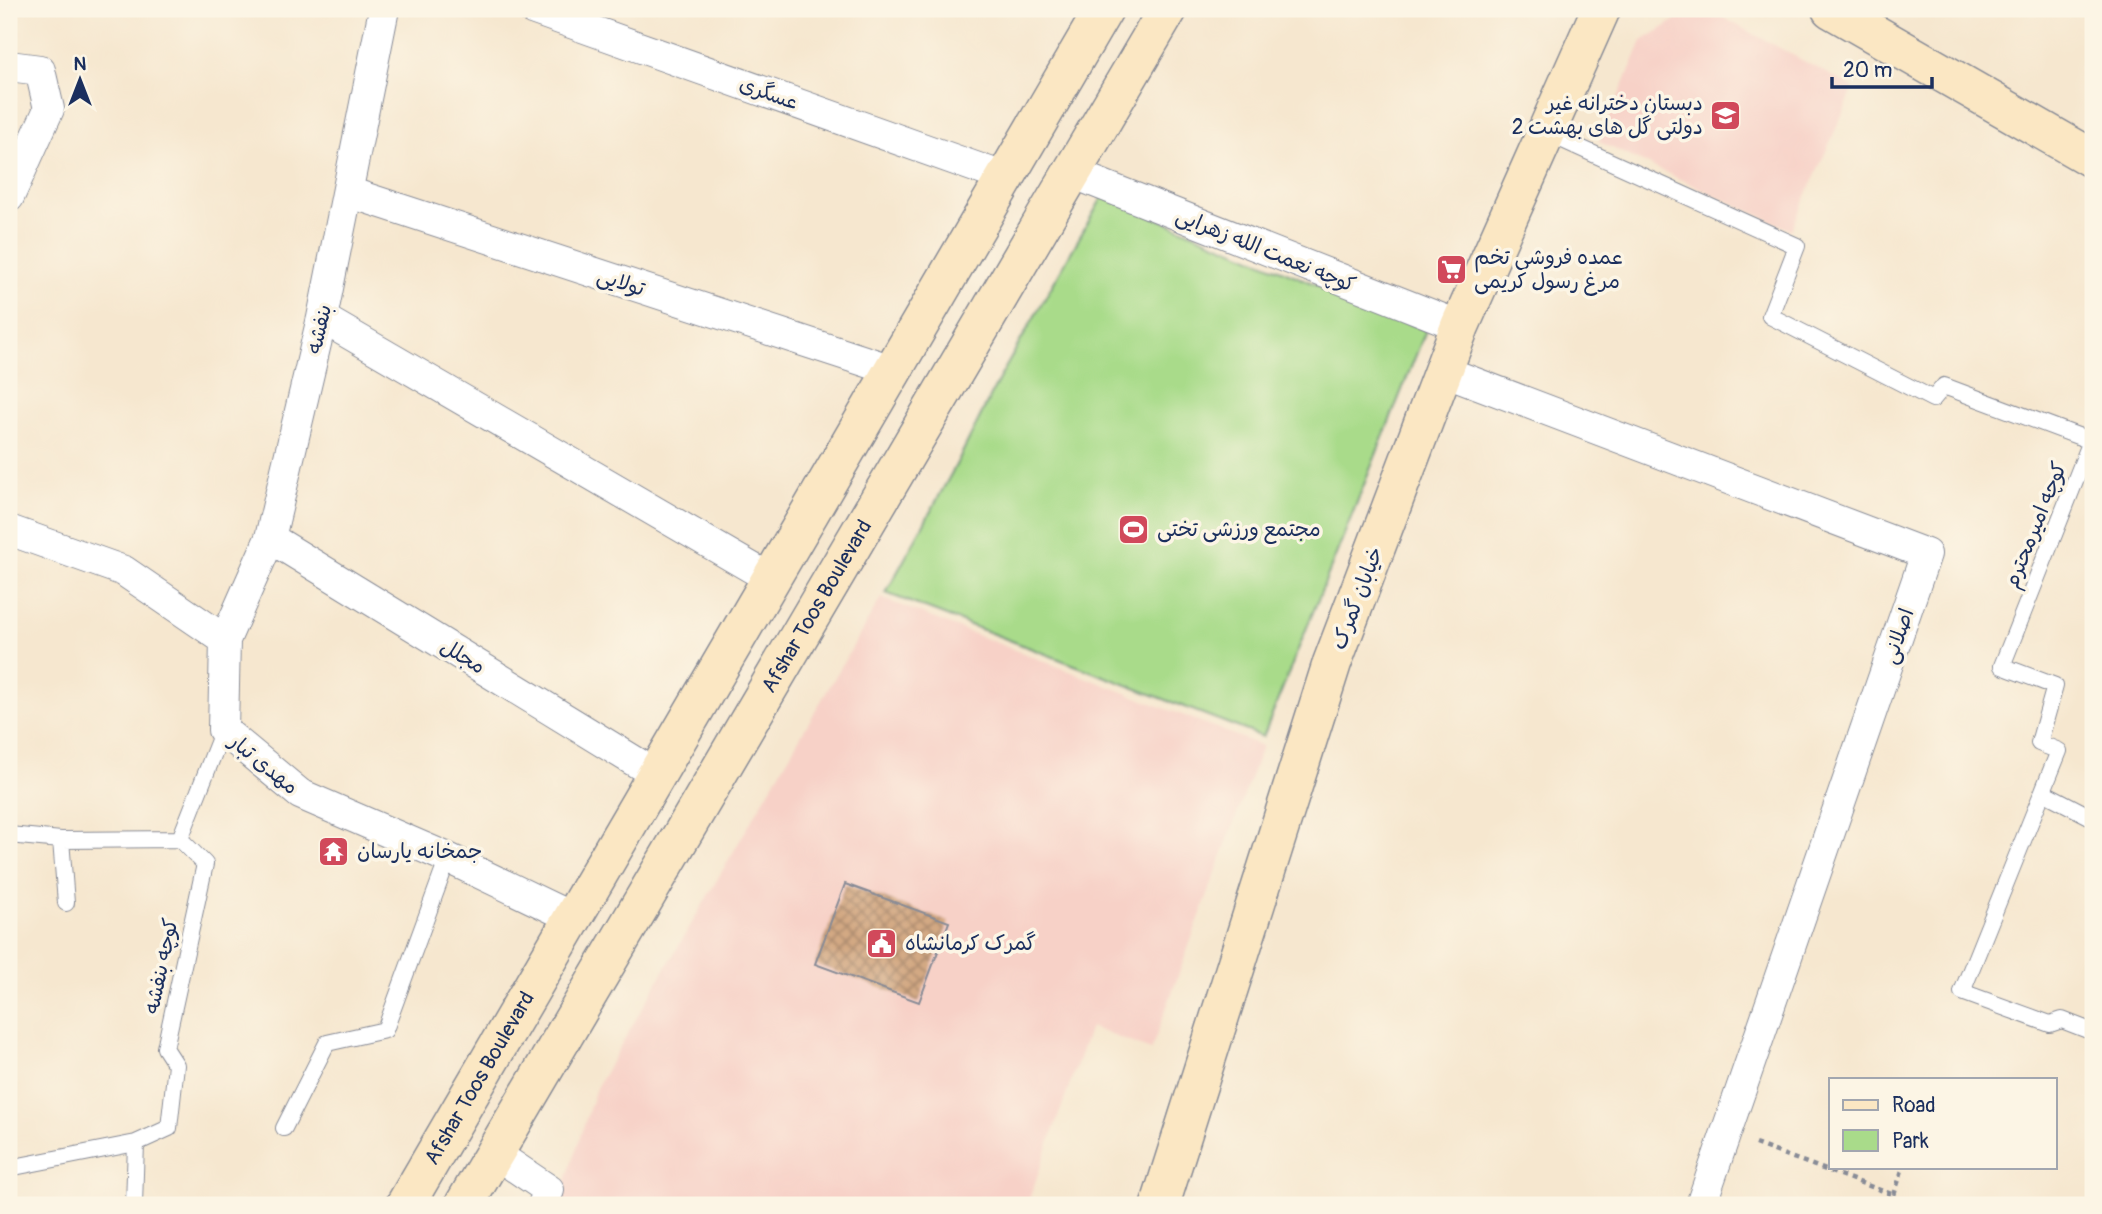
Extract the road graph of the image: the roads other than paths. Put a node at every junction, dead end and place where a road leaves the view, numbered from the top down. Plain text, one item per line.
1 (384, 9) edge
2 (532, 9) edge
3 (1104, 9) edge
4 (1168, 9) edge
5 (1831, 9) edge
6 (1605, 11) edge
7 (9, 65) edge
8 (1545, 132) junction
9 (2093, 159) edge
10 (1072, 173) junction
11 (1006, 178) junction
12 (348, 192) junction
13 (9, 197) edge
14 (322, 318) junction
15 (1460, 326) junction
16 (895, 371) junction
17 (1444, 371) junction
18 (9, 530) edge
19 (270, 538) junction
20 (771, 579) junction
21 (225, 640) junction
22 (223, 730) junction
23 (657, 775) junction
24 (2043, 792) junction
25 (2093, 818) edge
26 (9, 835) edge
27 (180, 839) junction
28 (61, 840) junction
29 (448, 858) junction
30 (66, 903) dead end
31 (573, 918) junction
32 (2093, 1032) edge
33 (284, 1128) dead end
34 (136, 1143) junction
35 (494, 1153) junction
36 (9, 1168) edge
37 (134, 1205) edge
38 (405, 1205) edge
39 (464, 1205) edge
40 (543, 1205) edge
41 (1160, 1205) edge
42 (1701, 1205) edge

1 - 12 street, بنفشه
2 - 11 street, عسگری
3 - 11 main road, Afshar Toos Boulevard
4 - 10 main road, Afshar Toos Boulevard
5 - 9 main road
6 - 8 main road, خیابان گمرک
7 - 13 street
8 - 15 main road, خیابان گمرک
8 - 24 lane, کوچه امیرمحترم
10 - 15 street, کوچه نعمت الله زهرایی
10 - 35 main road, Afshar Toos Boulevard
11 - 16 main road, Afshar Toos Boulevard
12 - 14 street, بنفشه
12 - 16 street, تولایی
14 - 19 street, بنفشه
14 - 20 street
15 - 17 main road, خیابان گمرک
16 - 20 main road, Afshar Toos Boulevard
17 - 41 main road, خیابان گمرک
17 - 42 street, اصلانی
18 - 21 street
19 - 21 street, بنفشه
19 - 23 street, مجلل
20 - 23 main road, Afshar Toos Boulevard
21 - 22 street, مهدی تبار
22 - 27 lane
22 - 29 street, مهدی تبار
23 - 31 main road, Afshar Toos Boulevard
24 - 25 lane
24 - 32 lane, کوچه امیرمحترم
26 - 28 lane
27 - 28 lane
27 - 34 lane, کوچه بنفشه
28 - 30 lane
29 - 31 street, مهدی تبار
29 - 33 lane
31 - 38 main road, Afshar Toos Boulevard
34 - 36 lane
34 - 37 lane
35 - 39 main road, Afshar Toos Boulevard
35 - 40 street

